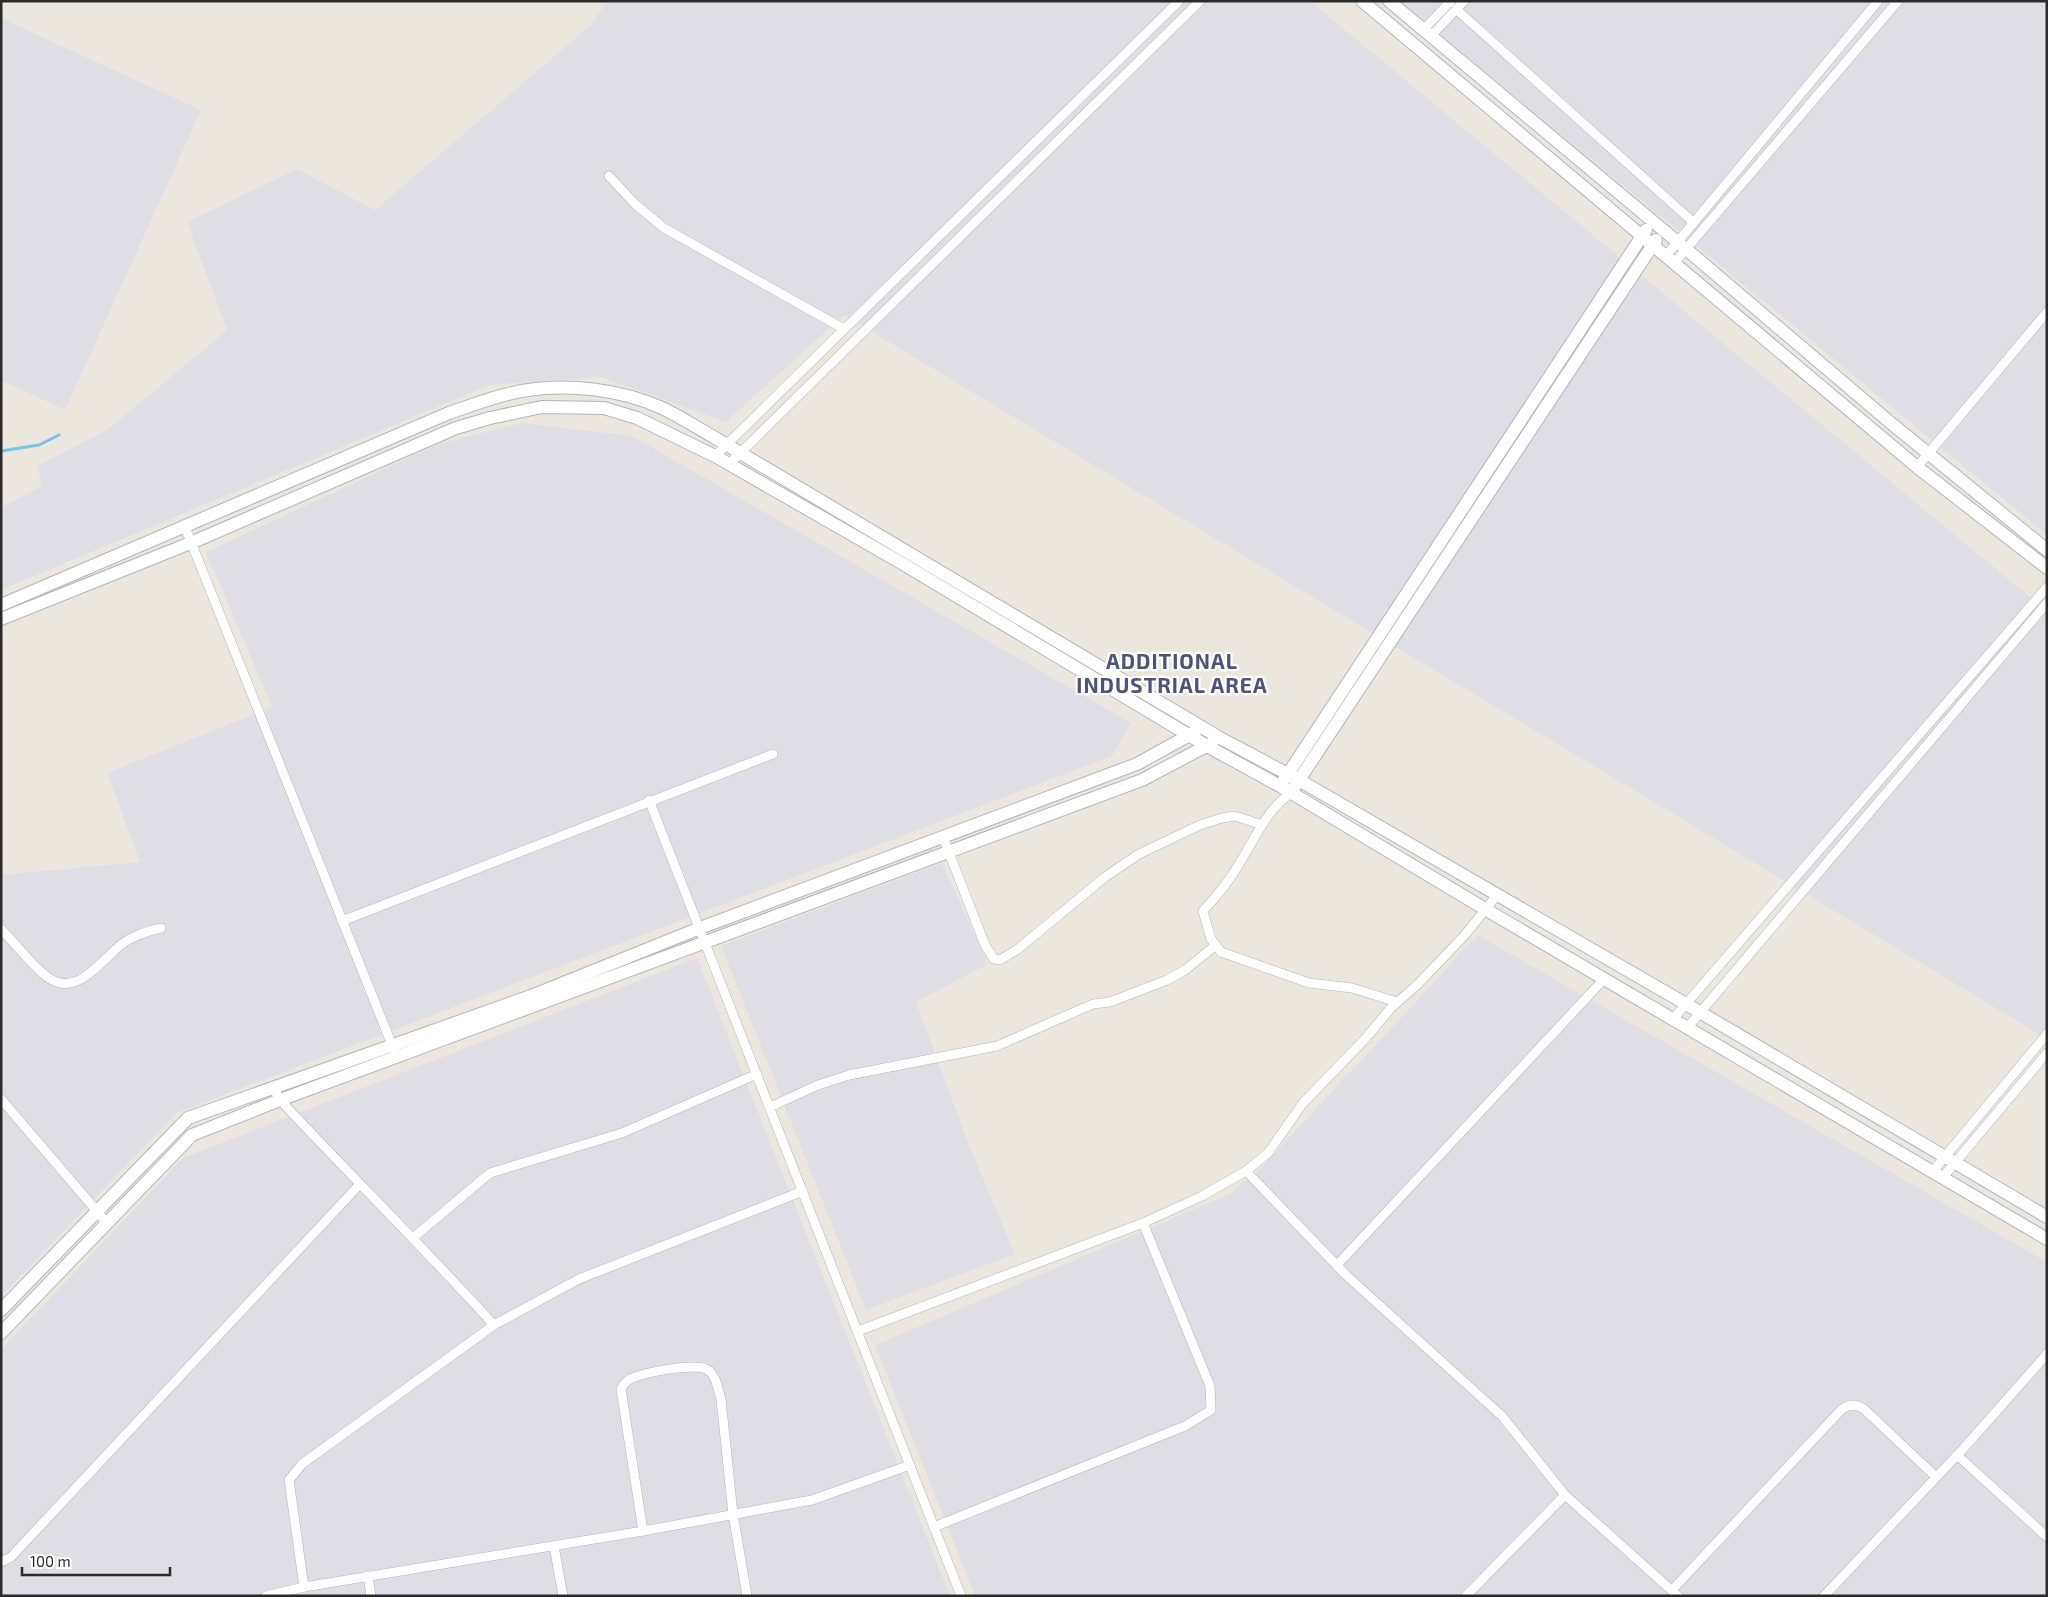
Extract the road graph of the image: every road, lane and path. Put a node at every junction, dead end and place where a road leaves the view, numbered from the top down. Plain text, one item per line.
1 (1179, 1) edge
2 (1200, 1) edge
3 (1362, 1) edge
4 (1389, 1) edge
5 (1464, 1) edge
6 (1878, 1) edge
7 (1898, 1) edge
8 (1453, 5) edge
9 (1428, 32) junction
10 (1136, 44) junction
11 (1147, 53) junction
12 (609, 176) dead end
13 (1652, 222) junction
14 (1693, 222) junction
15 (1662, 230) junction
16 (1642, 236) junction
17 (1682, 245) junction
18 (1653, 246) junction
19 (1671, 259) junction
20 (2047, 312) edge
21 (844, 329) junction
22 (726, 444) junction
23 (740, 453) junction
24 (1928, 453) junction
25 (715, 456) junction
26 (729, 464) junction
27 (1917, 467) junction
28 (186, 527) junction
29 (193, 542) junction
30 (2047, 550) edge
31 (2047, 568) edge
32 (2047, 587) edge
33 (2047, 603) edge
34 (1, 605) edge
35 (1, 619) edge
36 (1203, 727) junction
37 (1191, 735) junction
38 (1220, 738) junction
39 (1206, 746) junction
40 (773, 754) dead end
41 (1294, 777) junction
42 (1286, 789) junction
43 (649, 800) junction
44 (1262, 825) junction
45 (943, 837) junction
46 (949, 851) junction
47 (1497, 895) junction
48 (1485, 910) junction
49 (342, 922) junction
50 (1, 928) edge
51 (160, 928) dead end
52 (700, 928) junction
53 (705, 942) junction
54 (1216, 945) junction
55 (1604, 979) junction
56 (1397, 1002) junction
57 (1686, 1004) junction
58 (1700, 1014) junction
59 (1673, 1019) junction
60 (1687, 1028) junction
61 (2047, 1034) edge
62 (395, 1051) junction
63 (2047, 1053) edge
64 (757, 1074) junction
65 (273, 1087) junction
66 (1, 1100) edge
67 (280, 1100) junction
68 (770, 1107) junction
69 (1950, 1160) junction
70 (1246, 1171) junction
71 (1938, 1174) junction
72 (360, 1184) junction
73 (803, 1191) junction
74 (97, 1212) junction
75 (2047, 1217) edge
76 (107, 1223) junction
77 (1143, 1223) junction
78 (414, 1237) junction
79 (2047, 1239) edge
80 (1337, 1265) junction
81 (1, 1310) edge
82 (494, 1325) junction
83 (858, 1331) junction
84 (1, 1333) edge
85 (2047, 1354) edge
86 (1958, 1455) junction
87 (910, 1465) junction
88 (1936, 1477) junction
89 (1565, 1495) junction
90 (733, 1514) junction
91 (934, 1527) junction
92 (644, 1531) junction
93 (2047, 1537) edge
94 (554, 1546) junction
95 (1, 1562) edge
96 (368, 1576) junction
97 (304, 1587) junction
98 (1675, 1593) edge
99 (266, 1596) edge
100 (371, 1596) edge
101 (563, 1596) edge
102 (747, 1596) edge
103 (961, 1596) edge
104 (1466, 1596) edge
105 (1824, 1596) edge

1 - 10 street
2 - 11 street
3 - 16 street
4 - 9 street
5 - 8 street
6 - 14 street
7 - 17 street
8 - 9 street
8 - 14 street
9 - 13 street
10 - 11 street
10 - 21 street
11 - 23 street
12 - 21 street
13 - 15 street
13 - 16 street
14 - 17 street
15 - 17 street
15 - 18 street
16 - 18 street
16 - 41 street
17 - 19 street
17 - 24 street
18 - 19 street
18 - 41 street
19 - 27 street
20 - 24 street
21 - 22 street
22 - 23 street
22 - 25 street
22 - 28 street
23 - 26 street
23 - 36 street
24 - 27 street
24 - 30 street
25 - 26 street
25 - 29 street
26 - 37 street
27 - 31 street
28 - 29 street
28 - 34 street
29 - 35 street
29 - 49 street
32 - 57 street
33 - 58 street
36 - 37 street
36 - 38 street
37 - 39 street
37 - 45 street
38 - 39 street
38 - 41 street
39 - 42 street
39 - 46 street
40 - 43 street
41 - 42 street
41 - 47 street
42 - 44 street
42 - 48 street
43 - 49 street
43 - 52 street
44 - 46 street
44 - 54 street
45 - 46 street
45 - 52 street
46 - 53 street
47 - 48 street
47 - 57 street
48 - 55 street
48 - 56 street
49 - 62 street
50 - 51 street
52 - 53 street
52 - 62 street
53 - 62 street
53 - 64 street
54 - 56 street
54 - 68 street
55 - 59 street
55 - 80 street
56 - 70 street
57 - 58 street
57 - 59 street
58 - 60 street
58 - 69 street
59 - 60 street
60 - 71 street
61 - 69 street
62 - 65 street
62 - 67 street
63 - 69 street
64 - 68 street
64 - 78 street
65 - 67 street
65 - 74 street
66 - 74 street
67 - 72 street
67 - 76 street
68 - 73 street
69 - 71 street
69 - 75 street
70 - 77 street
70 - 80 street
71 - 79 street
72 - 78 street
72 - 95 street
73 - 82 street
73 - 83 street
74 - 76 street
74 - 81 street
76 - 84 street
77 - 83 street
77 - 91 street
78 - 82 street
80 - 89 street
82 - 97 street
83 - 87 street
85 - 86 street
86 - 88 street
86 - 93 street
87 - 90 street
87 - 91 street
88 - 98 street
88 - 105 street
89 - 98 street
89 - 104 street
90 - 92 street
90 - 92 street
90 - 102 street
91 - 103 street
92 - 94 street
94 - 96 street
94 - 101 street
96 - 97 street
96 - 100 street
97 - 99 street

